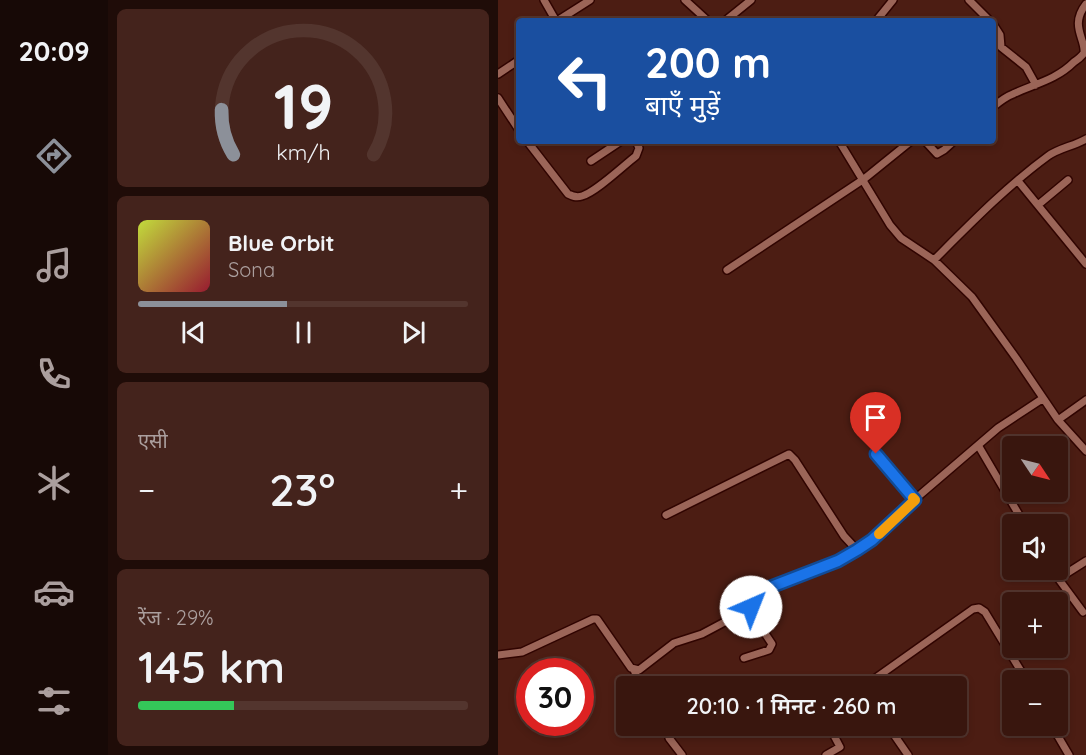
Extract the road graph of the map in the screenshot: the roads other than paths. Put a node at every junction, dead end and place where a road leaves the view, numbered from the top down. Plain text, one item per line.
1 (544, 0) edge
2 (590, 0) edge
3 (685, 0) edge
4 (750, 0) edge
5 (893, 0) edge
6 (969, 0) edge
7 (1086, 4) edge
8 (554, 18) edge
9 (561, 18) edge
10 (705, 18) edge
11 (729, 18) edge
12 (878, 18) edge
13 (987, 18) edge
14 (996, 28) edge
15 (516, 62) edge
16 (498, 74) edge
17 (1036, 85) junction
18 (498, 98) edge
19 (996, 105) edge
20 (516, 125) edge
21 (1086, 139) edge
22 (529, 144) edge
23 (616, 144) edge
24 (637, 144) edge
25 (841, 144) edge
26 (907, 144) edge
27 (928, 144) edge
28 (951, 144) edge
29 (591, 161) dead end
30 (864, 179) junction
31 (1068, 180) dead end
32 (1018, 181) junction
33 (1038, 205) junction
34 (934, 260) junction
35 (1086, 264) edge
36 (727, 270) dead end
37 (1042, 399) junction
38 (1086, 400) edge
39 (1058, 420) junction
40 (1083, 442) edge
41 (978, 445) junction
42 (1086, 451) edge
43 (876, 454) dead end
44 (915, 500) junction
45 (1019, 514) edge
46 (666, 515) dead end
47 (857, 550) junction
48 (1086, 561) edge
49 (1068, 572) edge
50 (1059, 580) edge
51 (749, 609) junction
52 (1083, 612) dead end
53 (498, 655) edge
54 (744, 658) dead end
55 (634, 670) junction
56 (1020, 670) edge
57 (636, 676) edge
58 (880, 676) edge
59 (669, 736) edge
60 (834, 736) edge
61 (895, 736) edge
62 (1058, 736) edge
63 (682, 755) edge
64 (826, 755) edge
65 (908, 755) edge
66 (1069, 755) edge

1 - 8 street
2 - 9 street
3 - 10 street
4 - 11 street
5 - 12 street
6 - 13 street
7 - 17 street
14 - 17 street
15 - 16 street
17 - 19 street
18 - 20 street
21 - 32 street
22 - 24 street
23 - 29 street
25 - 30 street
26 - 30 street
27 - 28 street
30 - 34 street
30 - 36 street
31 - 33 street
32 - 33 street
32 - 34 street
33 - 35 street
34 - 37 street
37 - 39 street
37 - 41 street
38 - 39 street
39 - 40 street
40 - 42 street
41 - 44 street
41 - 45 street
43 - 44 street
44 - 47 street
46 - 47 street
47 - 51 street
48 - 49 street
50 - 52 street
51 - 54 street
51 - 55 street
53 - 55 street
55 - 57 street
56 - 58 street
59 - 63 street
60 - 64 street
61 - 65 street
62 - 66 street

